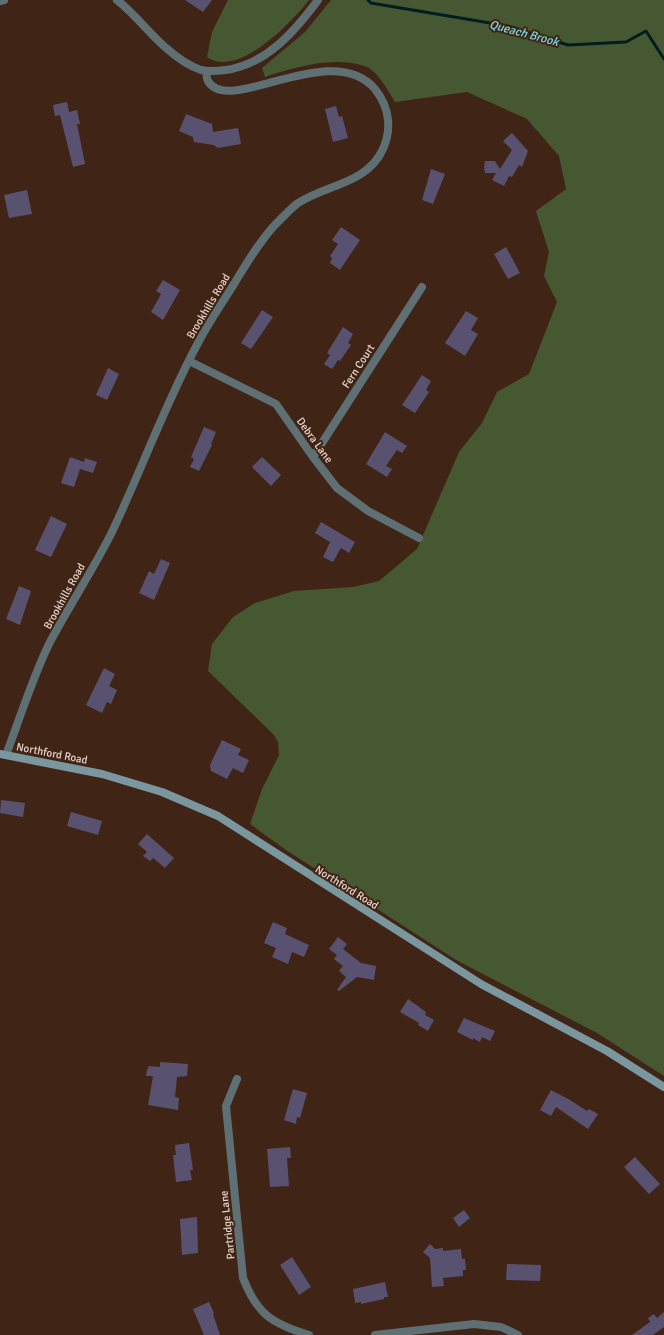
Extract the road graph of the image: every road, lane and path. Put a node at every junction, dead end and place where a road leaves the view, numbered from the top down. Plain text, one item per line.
1 (4, 0) edge
2 (117, 0) edge
3 (318, 0) edge
4 (0, 1) edge
5 (206, 71) junction
6 (422, 287) dead end
7 (189, 361) junction
8 (313, 458) junction
9 (419, 538) dead end
10 (3, 754) edge
11 (237, 1079) dead end
12 (664, 1087) edge
13 (309, 1335) edge
14 (375, 1335) edge
15 (518, 1335) edge

1 - 4 street
2 - 5 street
3 - 5 street
5 - 7 street, Brookhills Road
6 - 8 street, Fern Court
7 - 8 street, Debra Lane
7 - 10 street, Brookhills Road
8 - 9 street, Debra Lane
10 - 12 street, Northford Road
11 - 13 street, Partridge Lane
14 - 15 street

